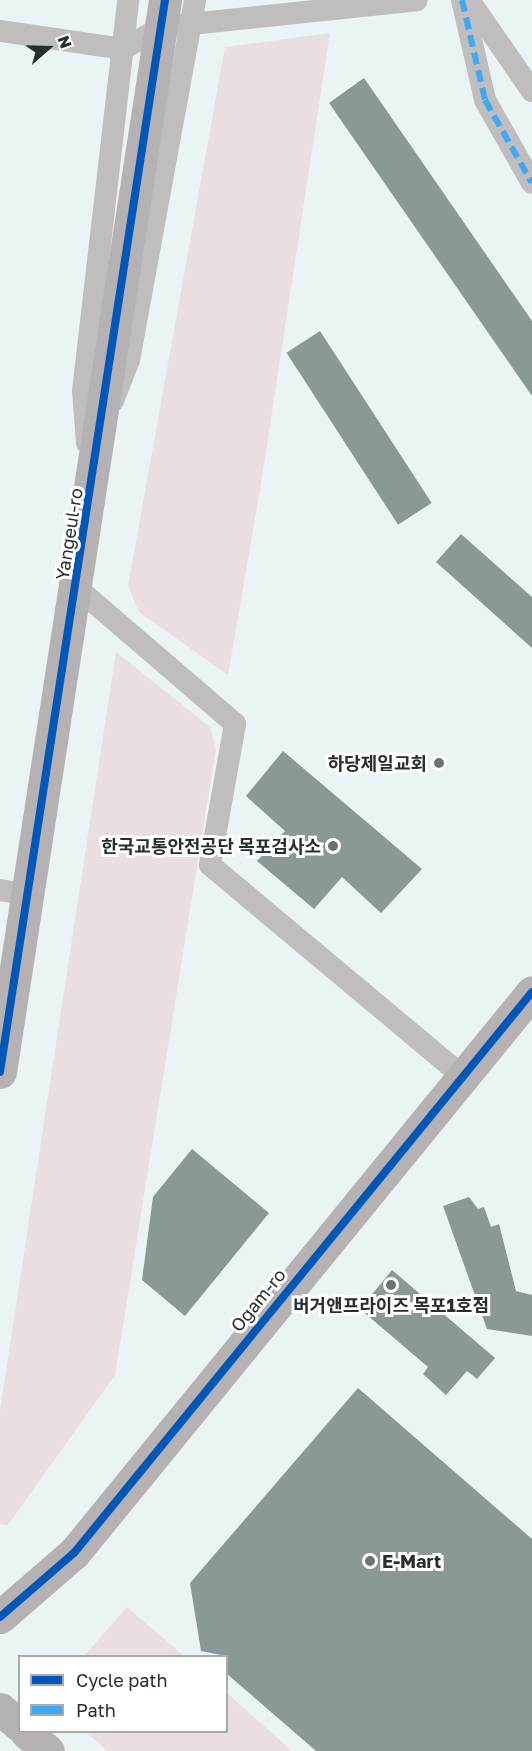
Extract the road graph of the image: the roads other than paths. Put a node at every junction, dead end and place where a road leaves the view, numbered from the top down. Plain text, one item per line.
1 (128, 0) edge
2 (195, 0) edge
3 (417, 0) edge
4 (462, 0) edge
5 (469, 0) edge
6 (173, 17) edge
7 (0, 31) edge
8 (123, 49) junction
9 (532, 91) edge
10 (532, 183) edge
11 (92, 488) junction
12 (76, 587) junction
13 (13, 892) edge
14 (532, 992) edge
15 (0, 1072) edge
16 (461, 1075) junction
17 (0, 1617) edge
18 (0, 1709) edge
19 (18, 1724) edge
20 (28, 1733) edge
21 (48, 1751) edge

1 - 8 street
2 - 6 street
3 - 6 street
4 - 10 street
5 - 9 street
6 - 8 street
6 - 11 street, Yangeul-ro
7 - 8 street
8 - 11 street
11 - 12 street, Yangeul-ro
12 - 13 street, Yangeul-ro
12 - 16 street
13 - 15 street, Yangeul-ro
14 - 16 street, Ogam-ro
16 - 17 street, Ogam-ro
18 - 19 street
20 - 21 street

